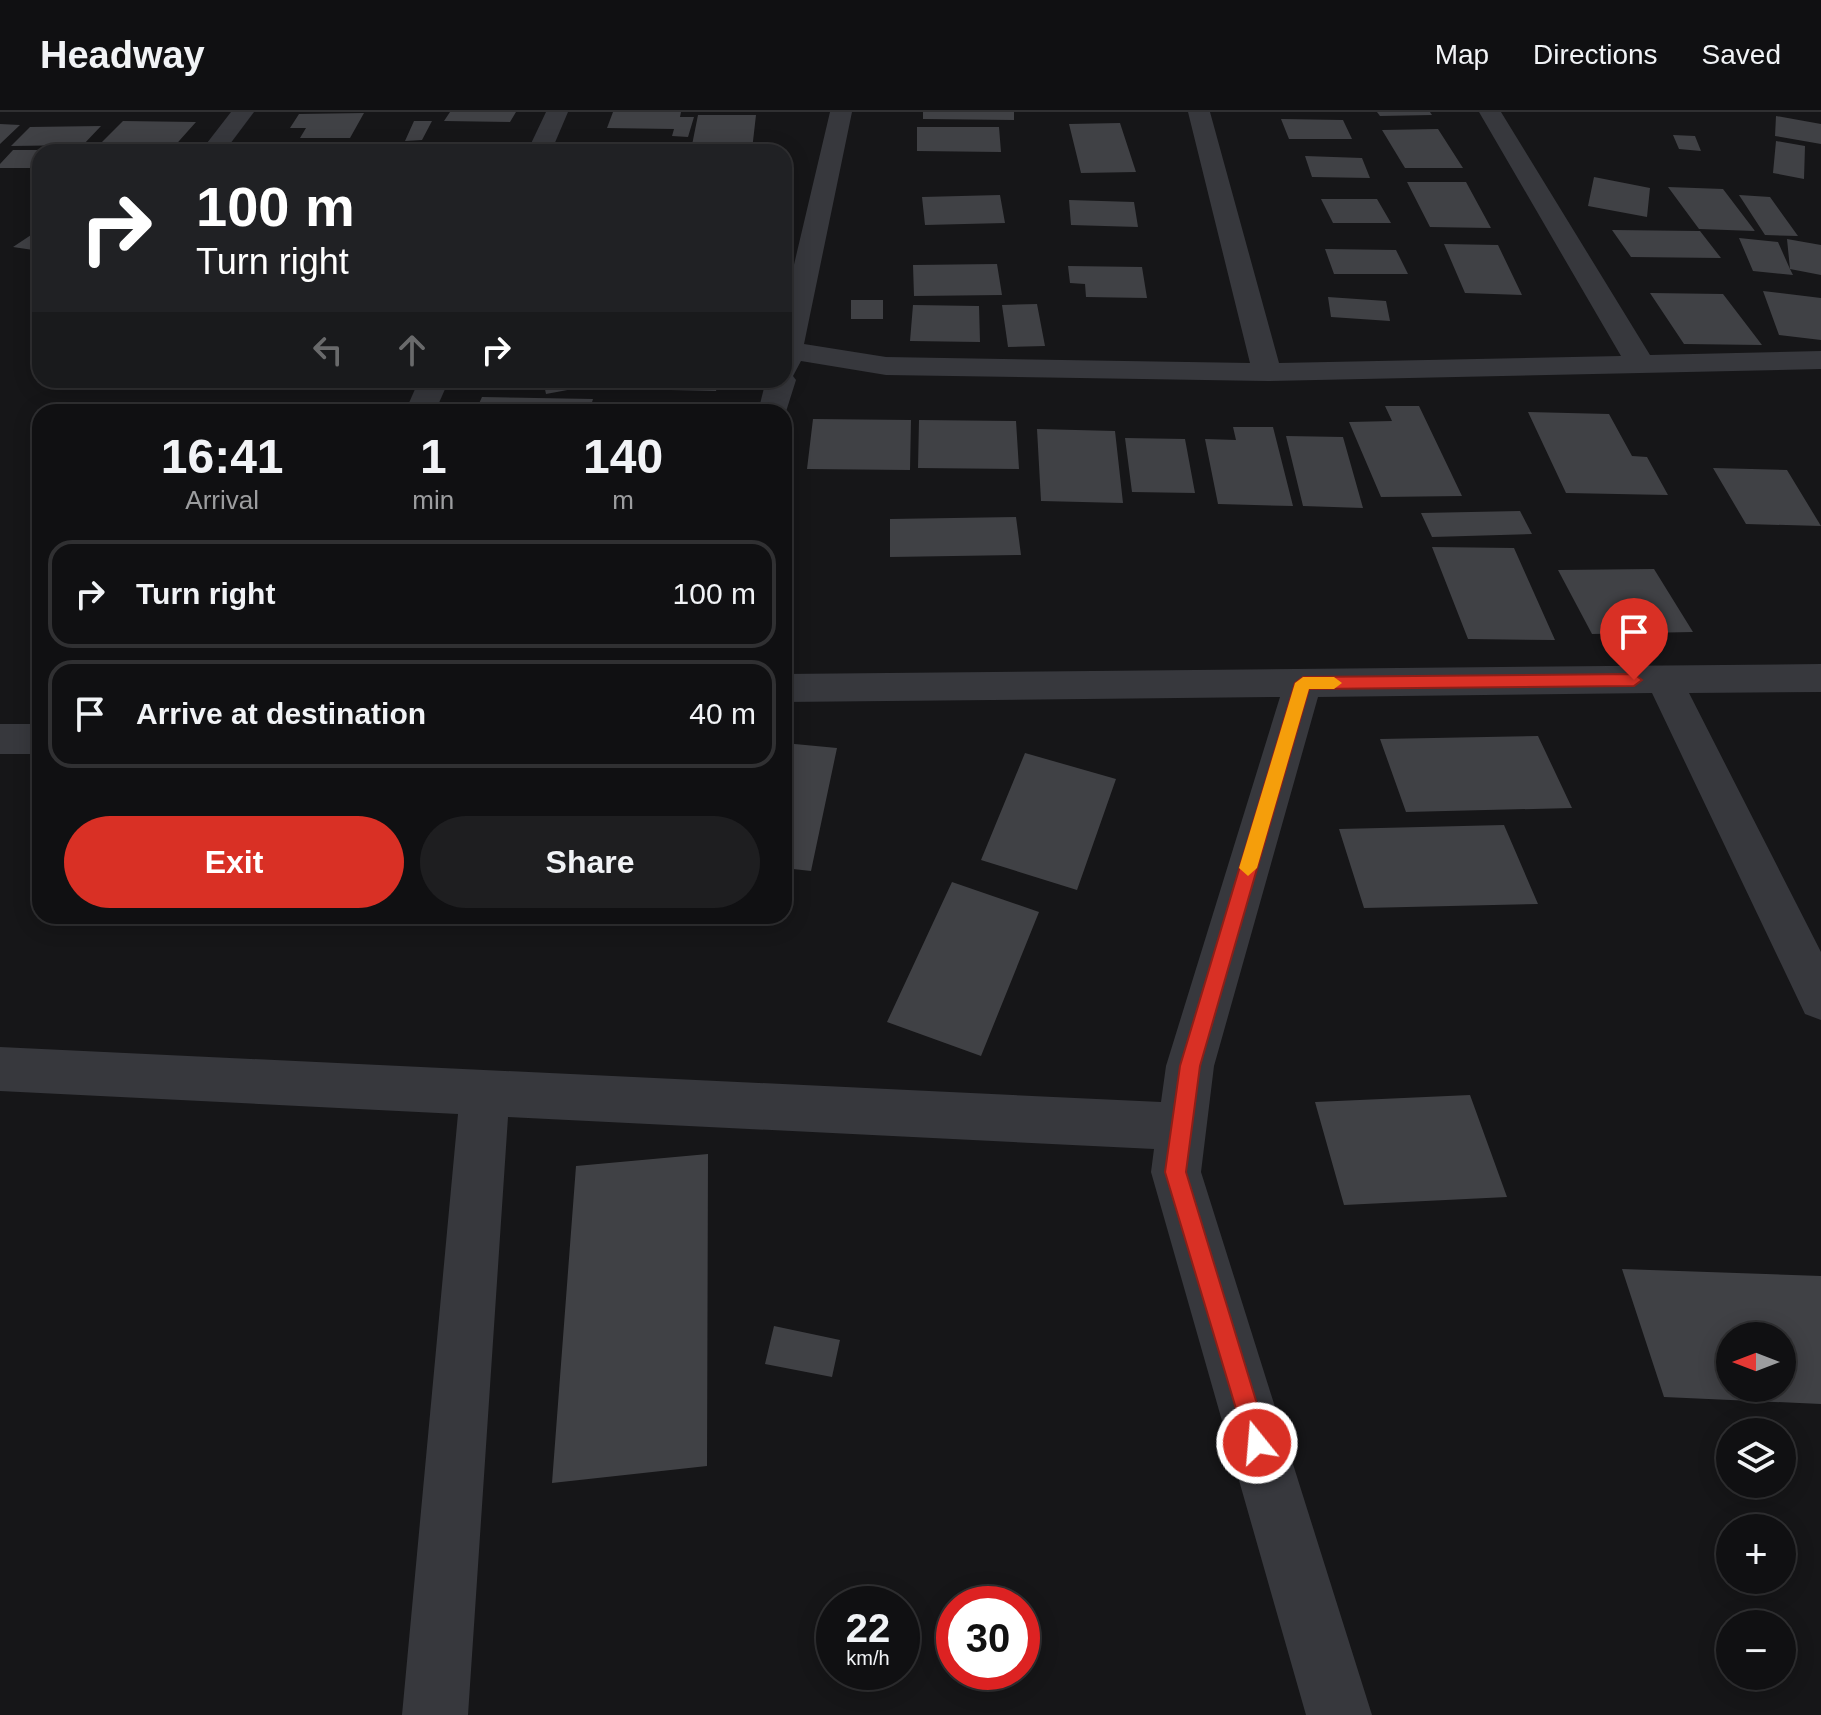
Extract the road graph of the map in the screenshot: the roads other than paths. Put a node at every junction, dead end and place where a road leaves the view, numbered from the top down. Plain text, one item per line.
1 (243, 112) edge
2 (557, 112) edge
3 (841, 112) edge
4 (1199, 112) edge
5 (1490, 112) edge
6 (218, 144) edge
7 (543, 144) edge
8 (792, 335) edge
9 (792, 360) edge
10 (1821, 360) edge
11 (1640, 363) junction
12 (1267, 372) junction
13 (1821, 678) edge
14 (1664, 680) junction
15 (1303, 683) junction
16 (792, 688) edge
17 (0, 739) edge
18 (32, 739) edge
19 (1821, 999) edge
20 (0, 1069) edge
21 (485, 1091) junction
22 (1183, 1127) junction
23 (435, 1715) edge
24 (1339, 1715) edge

1 - 6 street
2 - 7 street
3 - 8 street
4 - 12 street
5 - 11 street
9 - 12 street
10 - 11 street
11 - 12 street
13 - 14 street
14 - 15 street
14 - 19 street
15 - 16 street
15 - 22 street
17 - 18 street
20 - 21 street
21 - 22 street
21 - 23 street
22 - 24 street

